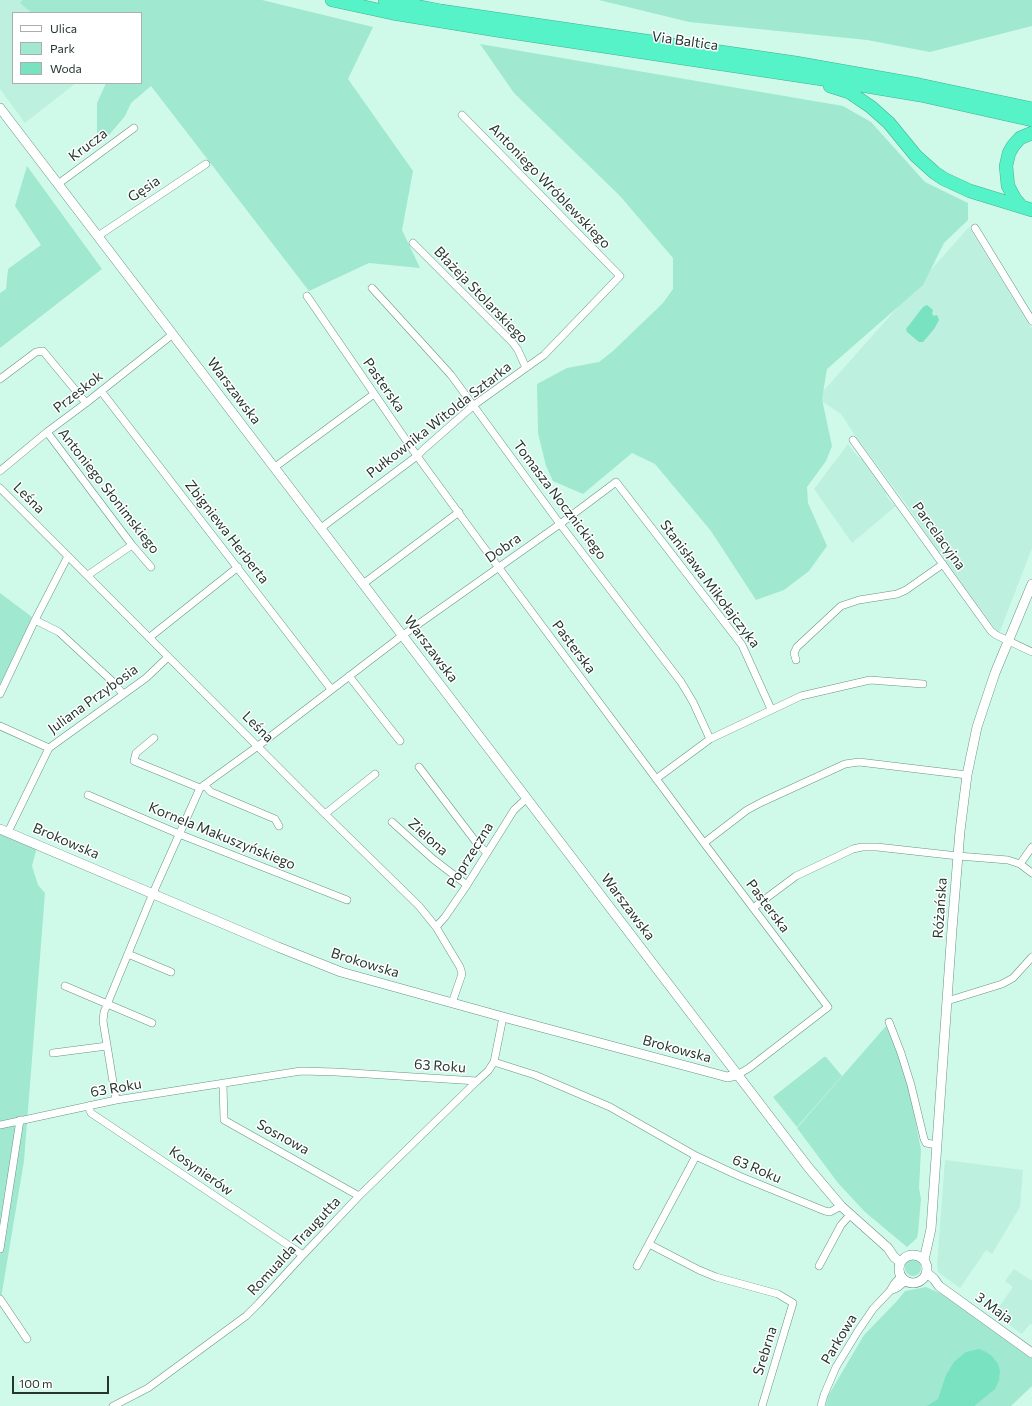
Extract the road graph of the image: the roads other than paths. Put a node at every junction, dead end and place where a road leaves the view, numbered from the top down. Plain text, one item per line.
1 (332, 0) edge
2 (385, 0) edge
3 (800, 75) junction
4 (0, 108) edge
5 (1032, 109) edge
6 (462, 115) dead end
7 (1032, 120) edge
8 (134, 128) dead end
9 (1032, 133) edge
10 (206, 164) dead end
11 (58, 184) junction
12 (1026, 208) edge
13 (975, 228) dead end
14 (98, 236) junction
15 (413, 243) dead end
16 (620, 276) joint
17 (372, 288) dead end
18 (307, 296) dead end
19 (1032, 321) edge
20 (173, 334) junction
21 (526, 368) junction
22 (0, 379) edge
23 (101, 392) junction
24 (374, 394) junction
25 (86, 403) junction
26 (474, 405) junction
27 (47, 432) junction
28 (853, 440) dead end
29 (417, 456) junction
30 (274, 467) junction
31 (0, 471) edge
32 (616, 482) joint
33 (0, 488) edge
34 (459, 512) junction
35 (560, 524) junction
36 (321, 528) junction
37 (132, 545) junction
38 (68, 556) junction
39 (943, 564) junction
40 (151, 567) dead end
41 (238, 567) junction
42 (498, 568) junction
43 (88, 575) junction
44 (364, 584) junction
45 (1032, 584) edge
46 (35, 620) junction
47 (403, 634) junction
48 (150, 637) junction
49 (1008, 641) junction
50 (1032, 652) edge
51 (168, 657) junction
52 (796, 660) dead end
53 (349, 676) junction
54 (923, 684) dead end
55 (331, 689) junction
56 (0, 694) edge
57 (123, 694) junction
58 (771, 709) junction
59 (0, 726) edge
60 (154, 738) dead end
61 (710, 739) junction
62 (400, 741) dead end
63 (258, 746) junction
64 (49, 748) junction
65 (419, 767) dead end
66 (375, 774) dead end
67 (967, 775) junction
68 (656, 779) junction
69 (202, 787) junction
70 (88, 795) dead end
71 (527, 798) junction
72 (325, 814) junction
73 (392, 822) dead end
74 (279, 826) dead end
75 (4, 830) edge
76 (179, 834) junction
77 (704, 843) junction
78 (1032, 847) edge
79 (487, 853) junction
80 (958, 856) junction
81 (1020, 864) junction
82 (1032, 873) edge
83 (467, 885) junction
84 (154, 893) junction
85 (347, 900) dead end
86 (753, 908) junction
87 (436, 927) junction
88 (128, 954) junction
89 (1032, 957) edge
90 (171, 972) dead end
91 (64, 986) dead end
92 (947, 1001) junction
93 (452, 1003) junction
94 (107, 1004) junction
95 (503, 1018) junction
96 (889, 1022) dead end
97 (152, 1024) dead end
98 (107, 1046) junction
99 (53, 1053) dead end
100 (494, 1062) junction
101 (737, 1074) junction
102 (476, 1081) junction
103 (223, 1084) junction
104 (116, 1100) junction
105 (88, 1106) junction
106 (20, 1120) junction
107 (0, 1125) edge
108 (937, 1145) junction
109 (696, 1156) junction
110 (360, 1196) junction
111 (841, 1206) junction
112 (850, 1215) junction
113 (649, 1244) junction
114 (0, 1249) edge
115 (303, 1255) junction
116 (921, 1258) junction
117 (903, 1260) junction
118 (637, 1266) dead end
119 (819, 1266) dead end
120 (924, 1276) junction
121 (903, 1278) junction
122 (0, 1299) edge
123 (26, 1339) dead end
124 (1032, 1353) edge
125 (112, 1406) edge
126 (762, 1406) edge
127 (821, 1406) edge

1 - 3 highway, Via Baltica
2 - 5 highway, Via Baltica
3 - 7 highway, Via Baltica
3 - 12 highway
4 - 11 street, Warszawska
6 - 16 street, Antoniego Wróblewskiego
8 - 11 street, Krucza
9 - 12 highway
10 - 14 street, Gęsia
11 - 14 street, Warszawska
13 - 19 street
14 - 20 street, Warszawska
15 - 21 street, Błażeja Stolarskiego
16 - 21 street, Pułkownika Witolda Sztarka
17 - 26 street, Tomasza Nocznickiego
18 - 24 street, Pasterska
20 - 23 street, Przeskok
20 - 30 street, Warszawska
21 - 26 street, Pułkownika Witolda Sztarka
22 - 25 street
23 - 25 street, Przeskok
23 - 41 street, Zbigniewa Herberta
24 - 29 street, Pasterska
24 - 30 street
25 - 27 street, Przeskok
26 - 29 street, Pułkownika Witolda Sztarka
26 - 35 street, Tomasza Nocznickiego
27 - 31 street, Przeskok
27 - 37 street, Antoniego Słonimskiego
28 - 39 street, Parcelacyjna
29 - 34 street, Pasterska
29 - 36 street, Pułkownika Witolda Sztarka
30 - 36 street, Warszawska
32 - 35 street, Dobra
32 - 58 street, Stanisława Mikołajczyka
33 - 38 street, Leśna
34 - 42 street, Pasterska
34 - 44 street
35 - 42 street, Dobra
35 - 61 street, Tomasza Nocznickiego
36 - 44 street, Warszawska
37 - 40 street, Antoniego Słonimskiego
37 - 43 street
38 - 43 street, Leśna
38 - 46 street
39 - 49 street, Parcelacyjna
39 - 52 street
41 - 48 street
41 - 55 street, Zbigniewa Herberta
42 - 47 street, Dobra
42 - 68 street, Pasterska
43 - 48 street, Leśna
44 - 47 street, Warszawska
45 - 49 street, Różańska
46 - 56 street
46 - 57 street
47 - 53 street, Dobra
47 - 71 street, Warszawska
48 - 51 street, Leśna
49 - 50 street, Parcelacyjna
49 - 67 street, Różańska
51 - 57 street, Juliana Przybosia
51 - 63 street, Leśna
53 - 55 street, Dobra
53 - 62 street
54 - 58 street
55 - 63 street, Dobra
57 - 64 street, Juliana Przybosia
58 - 61 street
59 - 64 street
60 - 69 street
61 - 68 street
63 - 69 street, Dobra
63 - 72 street, Leśna
64 - 75 street, Juliana Przybosia
65 - 79 street
66 - 72 street
67 - 77 street
67 - 80 street, Różańska
68 - 77 street, Pasterska
69 - 74 street
69 - 76 street
70 - 76 street, Kornela Makuszyńskiego
71 - 79 street, Poprzeczna
71 - 101 street, Warszawska
72 - 87 street, Leśna
73 - 83 street, Zielona
75 - 84 street, Brokowska
76 - 84 street
76 - 85 street, Kornela Makuszyńskiego
77 - 86 street, Pasterska
78 - 81 street
79 - 83 street, Poprzeczna
80 - 81 street
80 - 86 street
80 - 92 street, Różańska
81 - 82 street
83 - 87 street, Poprzeczna
84 - 88 street
84 - 93 street, Brokowska
86 - 101 street, Pasterska
87 - 93 street, Leśna
88 - 90 street
88 - 94 street
89 - 92 street
91 - 94 street
92 - 108 street, Różańska
93 - 95 street, Brokowska
94 - 97 street
94 - 98 street
95 - 100 street
95 - 101 street, Brokowska
96 - 108 street
98 - 99 street
98 - 104 street
100 - 102 street, 63 Roku
100 - 109 street, 63 Roku
101 - 111 street, Warszawska
102 - 103 street, 63 Roku
102 - 110 street, Romualda Traugutta
103 - 104 street, 63 Roku
103 - 110 street, Sosnowa
104 - 105 street, 63 Roku
105 - 106 street, 63 Roku
105 - 115 street, Kosynierów
106 - 107 street, 63 Roku
106 - 114 street
108 - 116 street, Różańska
109 - 111 street, 63 Roku
109 - 113 street
110 - 115 street, Romualda Traugutta
111 - 112 street
112 - 117 street
112 - 119 street
113 - 118 street
113 - 126 street, Srebrna
115 - 125 street, Romualda Traugutta
116 - 117 street
116 - 120 street
117 - 121 street
120 - 121 street
120 - 124 street, 3 Maja
121 - 127 street, Parkowa
122 - 123 street

